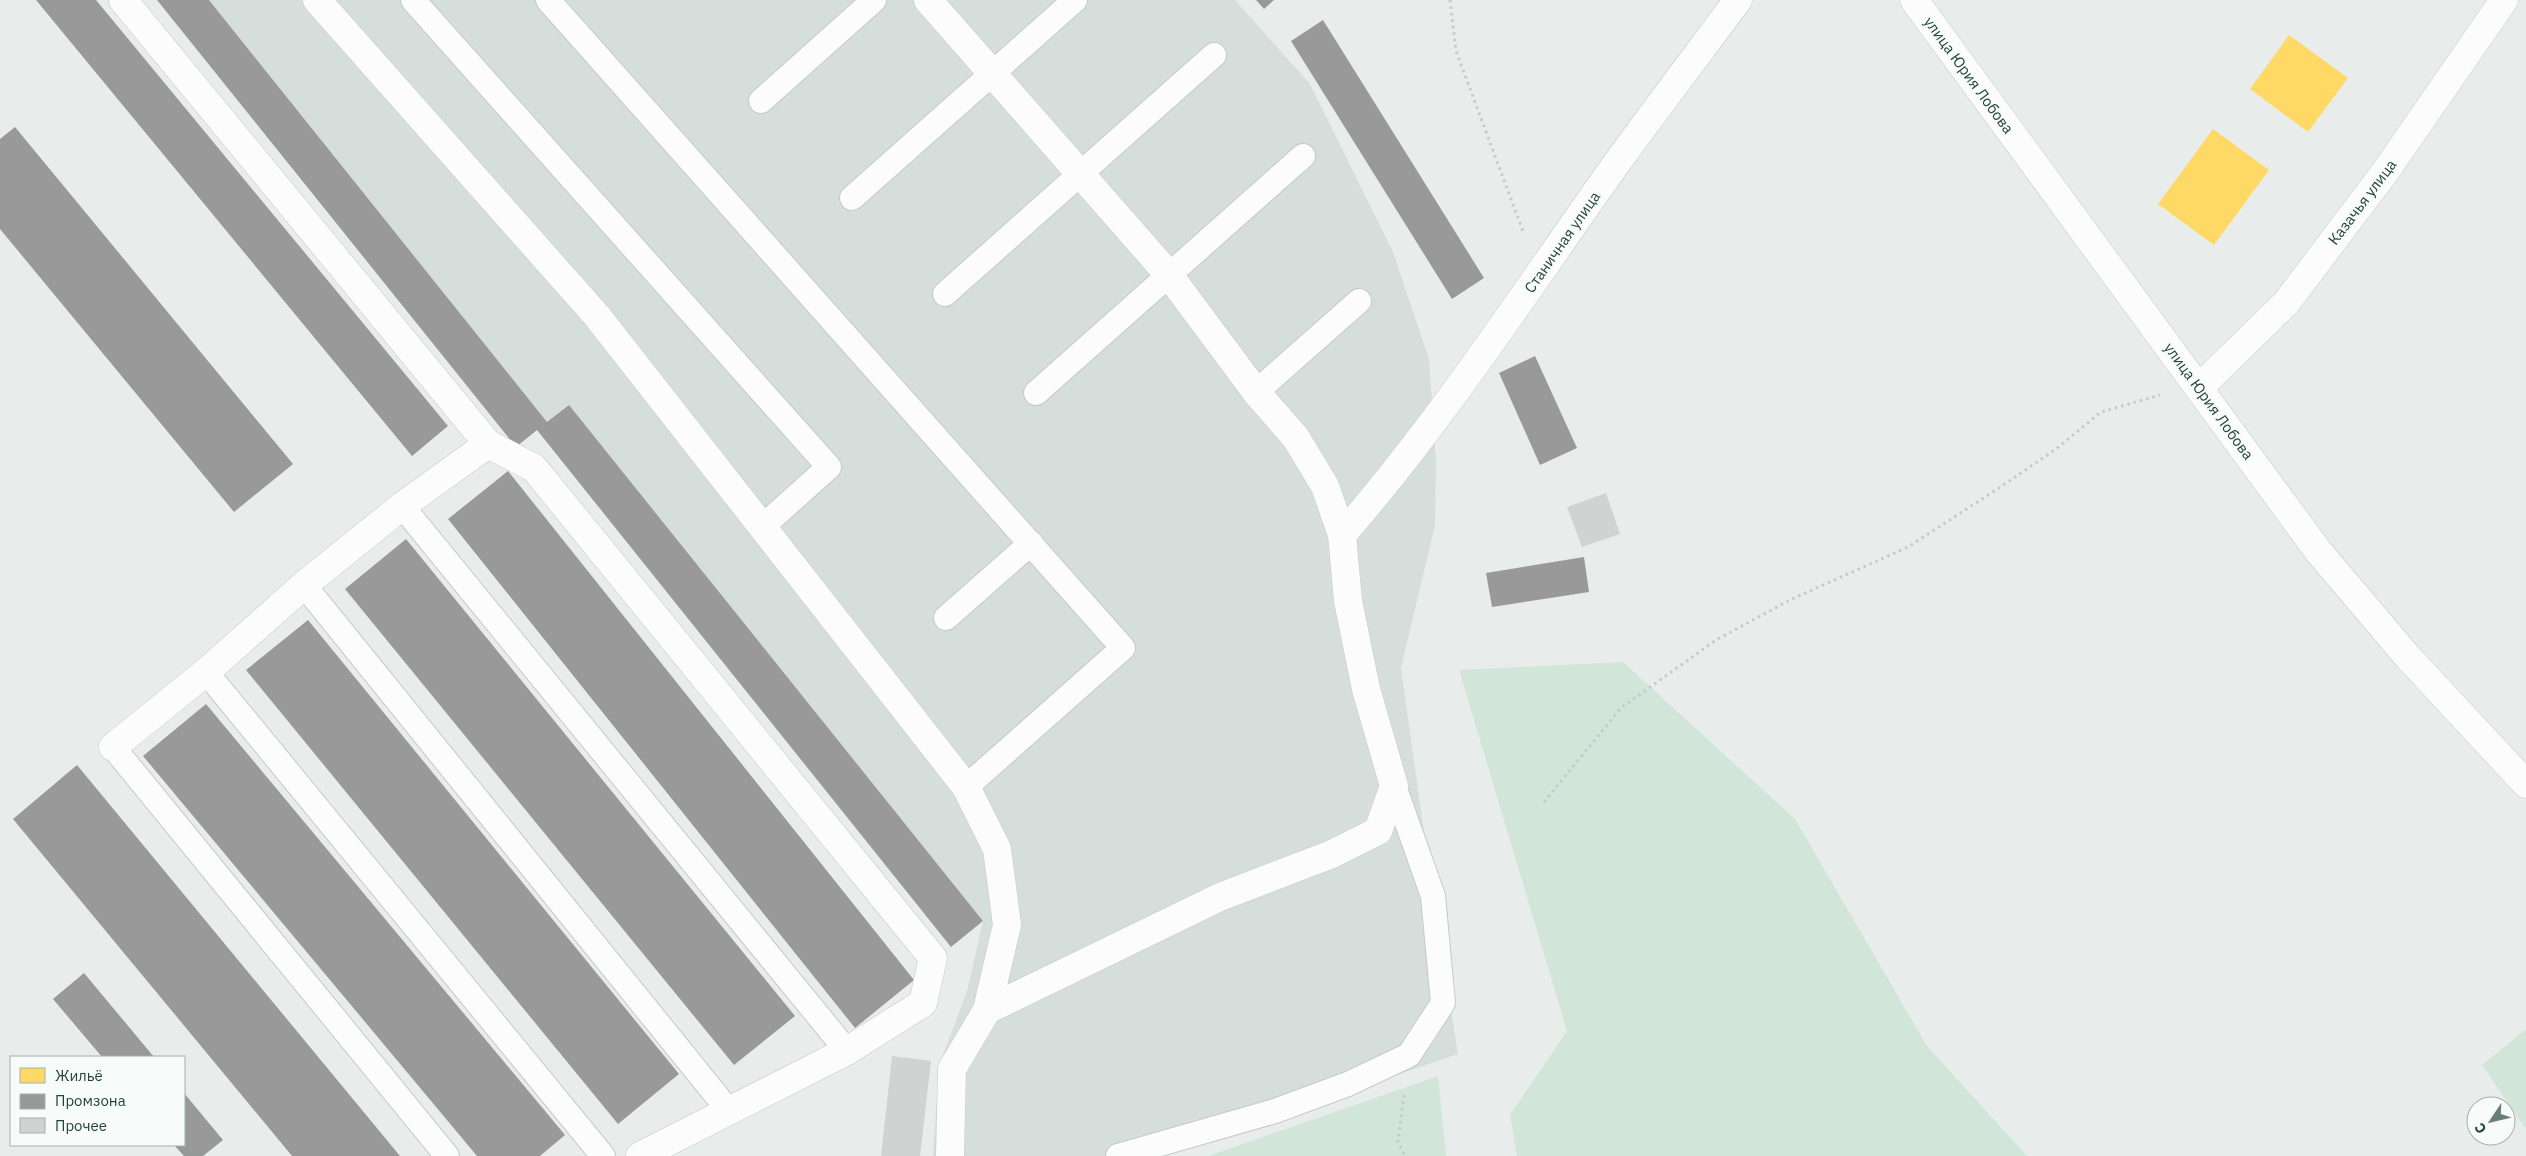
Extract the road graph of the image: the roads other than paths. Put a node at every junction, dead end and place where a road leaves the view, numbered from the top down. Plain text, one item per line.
1 (123, 0) edge
2 (318, 0) edge
3 (413, 0) edge
4 (548, 0) edge
5 (874, 0) edge
6 (928, 0) edge
7 (1075, 0) edge
8 (1738, 0) edge
9 (1914, 0) edge
10 (2504, 0) edge
11 (1214, 55) dead end
12 (993, 73) junction
13 (761, 101) dead end
14 (1303, 156) dead end
15 (1081, 174) junction
16 (852, 198) dead end
17 (1169, 275) junction
18 (945, 294) dead end
19 (1359, 301) dead end
20 (2200, 387) junction
21 (1256, 392) junction
22 (1036, 393) dead end
23 (488, 444) junction
24 (402, 506) junction
25 (762, 527) junction
26 (1342, 535) junction
27 (1031, 543) junction
28 (304, 585) junction
29 (946, 618) dead end
30 (206, 672) junction
31 (113, 747) joint
32 (2526, 784) edge
33 (1394, 786) junction
34 (966, 788) junction
35 (987, 1010) junction
36 (847, 1051) junction
37 (729, 1111) junction
38 (447, 1156) edge
39 (603, 1156) edge
40 (640, 1156) edge
41 (950, 1156) edge
42 (1118, 1156) edge

1 - 23 street
2 - 25 street
3 - 25 lane
4 - 27 lane
5 - 13 lane
6 - 12 street
7 - 12 lane
8 - 26 street, Станичная улица
9 - 20 street, улица Юрия Лобова
10 - 20 street, Казачья улица
11 - 15 lane
12 - 15 street
12 - 16 lane
14 - 17 lane
15 - 17 street
15 - 18 lane
17 - 21 street
17 - 22 lane
19 - 21 lane
20 - 32 street, улица Юрия Лобова
21 - 26 street
23 - 24 street
23 - 36 street
24 - 28 street
24 - 36 lane
25 - 34 street
26 - 33 street
27 - 29 lane
27 - 34 lane
28 - 30 street
28 - 37 lane
30 - 31 street
30 - 39 lane
31 - 38 lane
33 - 35 street
33 - 42 lane
34 - 35 street
35 - 41 street
36 - 37 street
37 - 40 street

